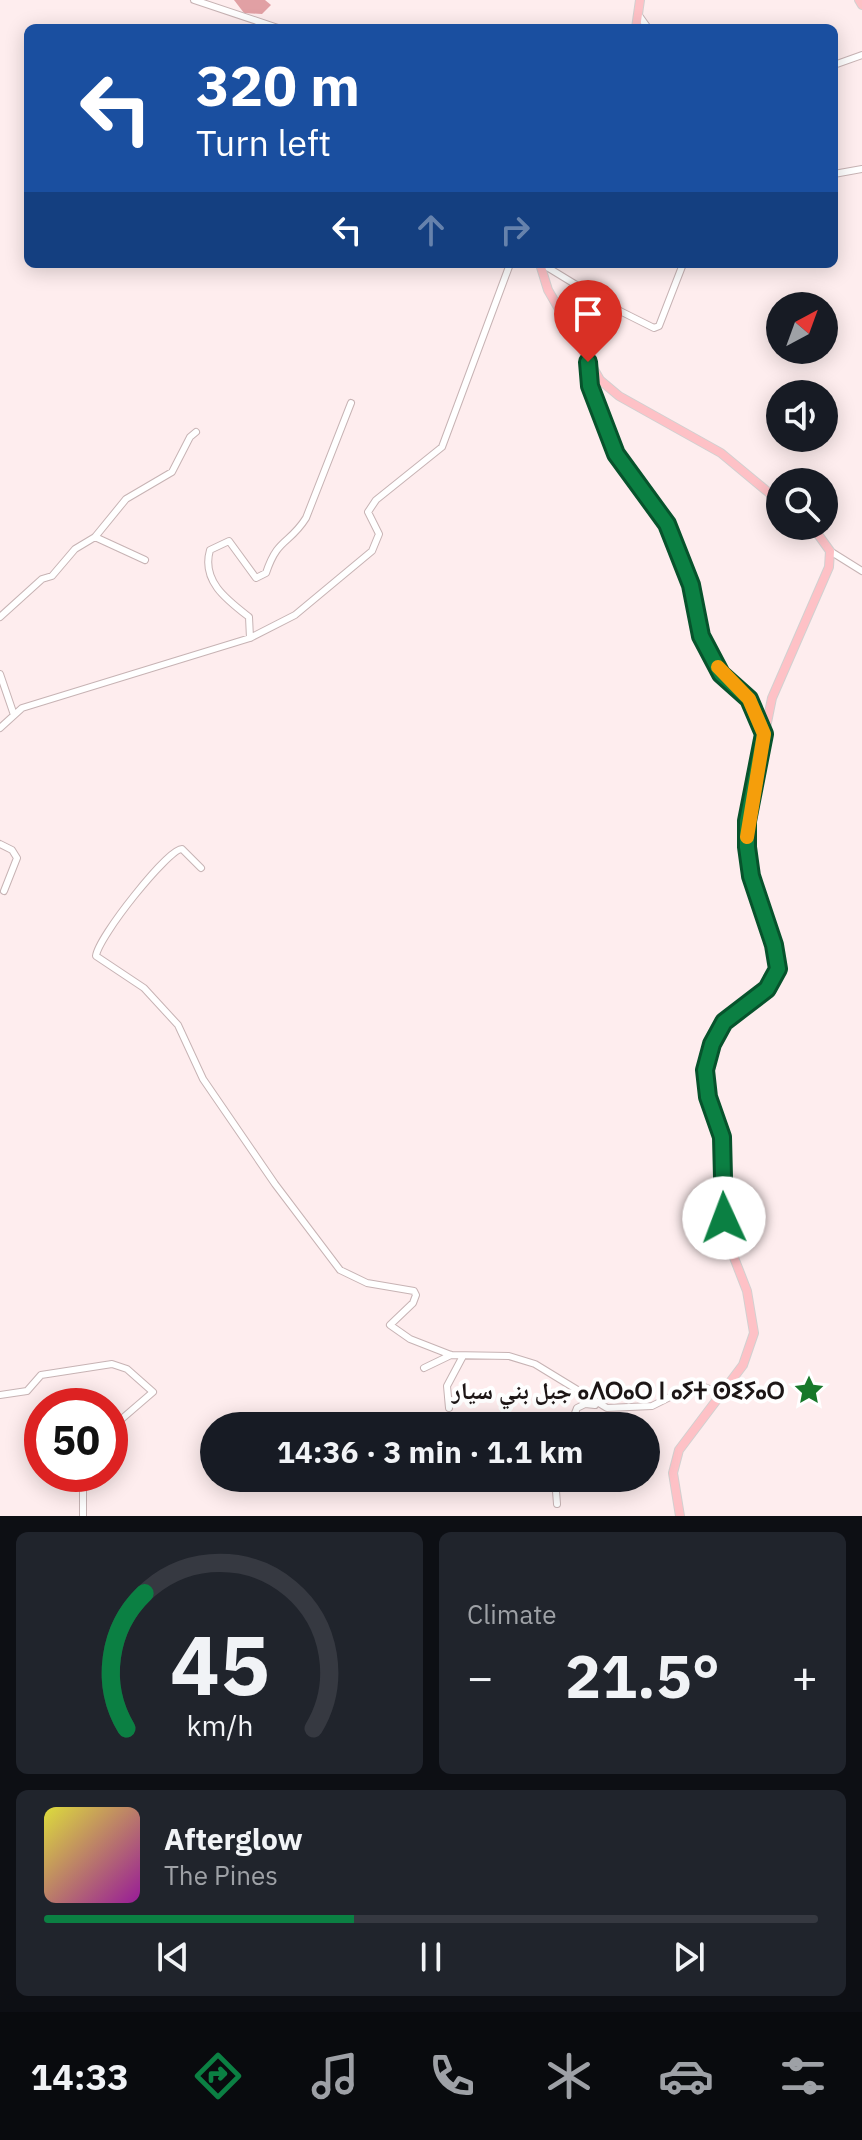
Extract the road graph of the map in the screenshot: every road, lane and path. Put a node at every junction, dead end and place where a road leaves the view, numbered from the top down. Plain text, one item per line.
1 (194, 0) edge
2 (640, 0) edge
3 (638, 14) junction
4 (266, 24) edge
5 (637, 24) edge
6 (645, 24) edge
7 (862, 55) edge
8 (838, 64) edge
9 (862, 169) edge
10 (838, 173) edge
11 (509, 268) edge
12 (542, 268) edge
13 (548, 268) edge
14 (681, 268) edge
15 (591, 368) junction
16 (351, 403) dead end
17 (196, 432) dead end
18 (766, 490) edge
19 (95, 537) junction
20 (822, 540) edge
21 (830, 551) junction
22 (145, 560) dead end
23 (862, 571) edge
24 (0, 617) edge
25 (250, 638) junction
26 (0, 674) edge
27 (14, 715) junction
28 (0, 728) edge
29 (764, 734) junction
30 (0, 844) edge
31 (201, 868) dead end
32 (4, 891) dead end
33 (451, 1355) junction
34 (463, 1356) junction
35 (424, 1368) dead end
36 (30, 1388) edge
37 (24, 1391) edge
38 (720, 1393) junction
39 (0, 1395) edge
40 (602, 1406) junction
41 (449, 1408) dead end
42 (575, 1412) edge
43 (128, 1414) edge
44 (83, 1492) edge
45 (556, 1492) edge
46 (557, 1504) dead end
47 (83, 1516) edge
48 (680, 1516) edge

1 - 4 street
2 - 3 main road
3 - 5 main road
3 - 6 street
7 - 8 street
9 - 10 street
11 - 25 street
12 - 15 main road
13 - 14 street
15 - 18 main road
15 - 29 street
16 - 25 street
17 - 19 street
19 - 22 street
19 - 24 street
20 - 21 main road
21 - 23 street
21 - 29 main road
25 - 27 street
26 - 27 street
27 - 28 street
29 - 38 main road
30 - 32 street
31 - 33 street
33 - 34 street
33 - 35 street
34 - 40 street
34 - 41 street
36 - 43 street
37 - 39 street
38 - 40 street
38 - 48 main road
40 - 42 street
44 - 47 street
45 - 46 street

